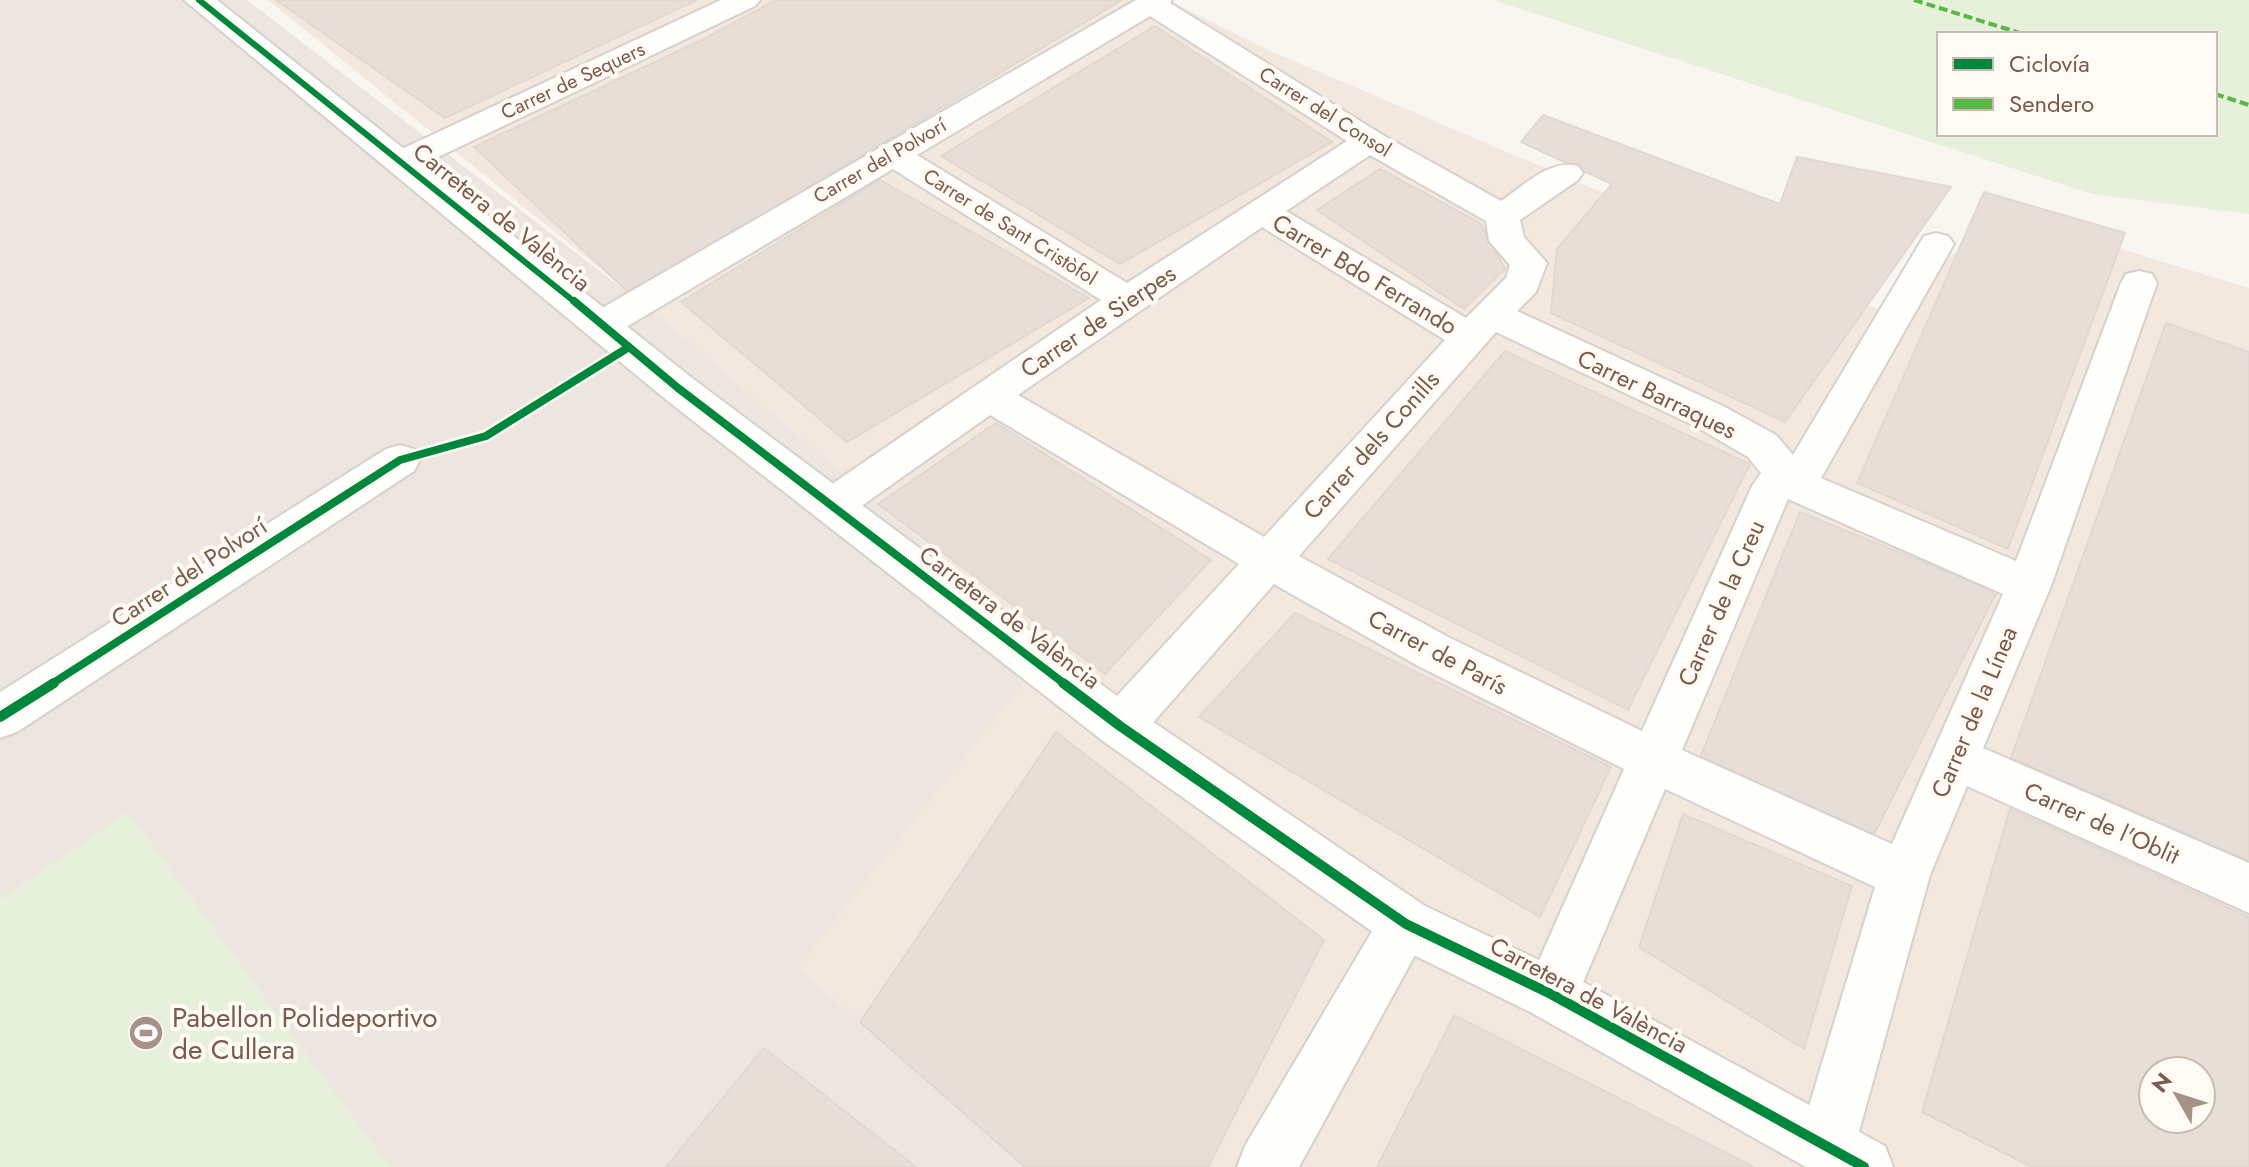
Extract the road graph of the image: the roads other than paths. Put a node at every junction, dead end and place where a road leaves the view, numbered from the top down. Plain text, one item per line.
1 (199, 0) edge
2 (745, 0) edge
3 (1154, 2) edge
4 (1369, 141) junction
5 (893, 154) junction
6 (401, 162) junction
7 (1566, 173) dead end
8 (1261, 211) junction
9 (1502, 216) junction
10 (1936, 244) dead end
11 (2139, 283) dead end
12 (1127, 300) junction
13 (603, 324) junction
14 (1480, 326) junction
15 (989, 396) junction
16 (400, 460) dead end
17 (1789, 478) junction
18 (831, 506) junction
19 (1268, 559) junction
20 (2029, 586) junction
21 (0, 717) edge
22 (1120, 726) junction
23 (1955, 758) junction
24 (1653, 761) junction
25 (1904, 875) junction
26 (2249, 888) edge
27 (1406, 924) junction
28 (1551, 994) junction
29 (1845, 1156) edge
30 (1266, 1167) edge

1 - 6 street, Carretera de València
2 - 6 street, Carrer de Sequers
3 - 4 street, Carrer del Consol
3 - 5 street, Carrer del Polvorí
4 - 8 street, Carrer de Sierpes
4 - 9 street, Carrer del Consol
5 - 12 street, Carrer de Sant Cristòfol
5 - 13 street, Carrer del Polvorí
6 - 13 street, Carretera de València
7 - 9 street
8 - 12 street, Carrer de Sierpes
8 - 14 street, Carrer Bdo Ferrando
9 - 14 street, Carrer dels Conills
10 - 17 street, Carrer de la Creu
11 - 20 street, Carrer de la Línea
12 - 15 street, Carrer de Sierpes
13 - 18 street, Carretera de València
14 - 17 street, Carrer Barraques
14 - 19 street, Carrer dels Conills
15 - 18 street, Carrer de Sierpes
15 - 19 street, Carrer de París
16 - 21 street, Carrer del Polvorí
17 - 20 street, Carrer Barraques
17 - 24 street, Carrer de la Creu
18 - 22 street, Carretera de València
19 - 22 street, Carrer dels Conills
19 - 24 street, Carrer de París
20 - 23 street, Carrer de la Línea
22 - 27 street, Carretera de València
23 - 25 street, Carrer de la Línea
23 - 26 street, Carrer de l'Oblit
24 - 25 street, Carrer de París
24 - 28 street, Carrer de la Creu
25 - 29 street, Carrer de la Línea
27 - 28 street, Carretera de València
27 - 30 street
28 - 29 street, Carretera de València

